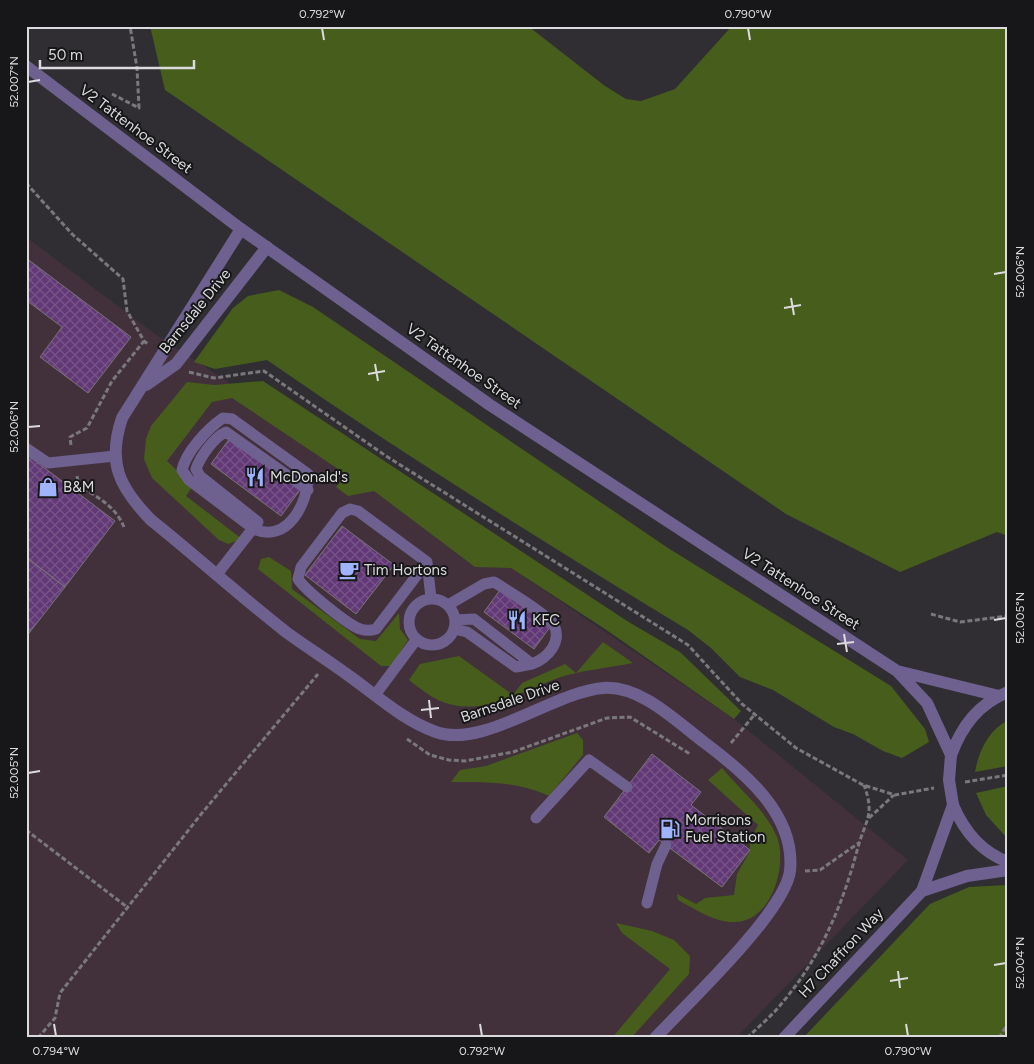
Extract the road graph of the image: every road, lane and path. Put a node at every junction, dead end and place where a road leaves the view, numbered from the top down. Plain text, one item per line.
1 (130, 26) edge
2 (26, 66) edge
3 (112, 94) dead end
4 (26, 183) edge
5 (241, 229) junction
6 (266, 247) junction
7 (144, 341) dead end
8 (176, 364) junction
9 (142, 388) junction
10 (26, 448) edge
11 (115, 456) junction
12 (254, 529) junction
13 (427, 562) junction
14 (218, 573) junction
15 (431, 598) junction
16 (448, 605) junction
17 (931, 614) dead end
18 (1008, 616) edge
19 (455, 625) junction
20 (416, 640) junction
21 (320, 671) dead end
22 (897, 671) junction
23 (1003, 694) edge
24 (375, 696) junction
25 (754, 714) junction
26 (404, 736) dead end
27 (721, 755) junction
28 (952, 755) junction
29 (696, 759) dead end
30 (863, 784) junction
31 (627, 787) dead end
32 (953, 805) junction
33 (536, 818) dead end
34 (868, 819) junction
35 (26, 830) edge
36 (860, 842) junction
37 (666, 845) dead end
38 (1008, 862) edge
39 (1008, 870) edge
40 (790, 872) junction
41 (922, 891) junction
42 (647, 903) dead end
43 (127, 907) junction
44 (1008, 1023) edge
45 (38, 1038) edge
46 (655, 1038) edge
47 (747, 1038) edge
48 (784, 1038) edge
49 (999, 1038) edge

1 - 3 path
2 - 5 street, V2 Tattenhoe Street
4 - 7 path
5 - 6 street, V2 Tattenhoe Street
5 - 9 street, Barnsdale Drive
6 - 8 street, Barnsdale Drive
6 - 22 street, V2 Tattenhoe Street
8 - 9 street, Barnsdale Drive
8 - 25 path
9 - 11 street, Barnsdale Drive
10 - 11 lane
11 - 14 street, Barnsdale Drive
12 - 12 lane
12 - 14 lane
13 - 13 lane
13 - 15 lane
14 - 24 street, Barnsdale Drive
15 - 16 lane
15 - 20 lane
16 - 19 lane
16 - 19 lane
17 - 18 path
19 - 20 lane
20 - 24 lane
21 - 43 path
22 - 23 street, V2 Tattenhoe Street
22 - 28 street, V2 Tattenhoe Street
23 - 28 street
24 - 27 street, Barnsdale Drive
25 - 27 path
25 - 30 path
26 - 29 path
27 - 40 street, Barnsdale Drive
28 - 32 street, bridge
30 - 34 path
30 - 34 path
31 - 33 lane
32 - 38 street
32 - 41 street
34 - 36 path
35 - 43 path
36 - 40 path
36 - 47 path
37 - 42 lane
39 - 41 street
40 - 46 street, Barnsdale Drive
41 - 48 street, H7 Chaffron Way
43 - 45 path
44 - 49 path

